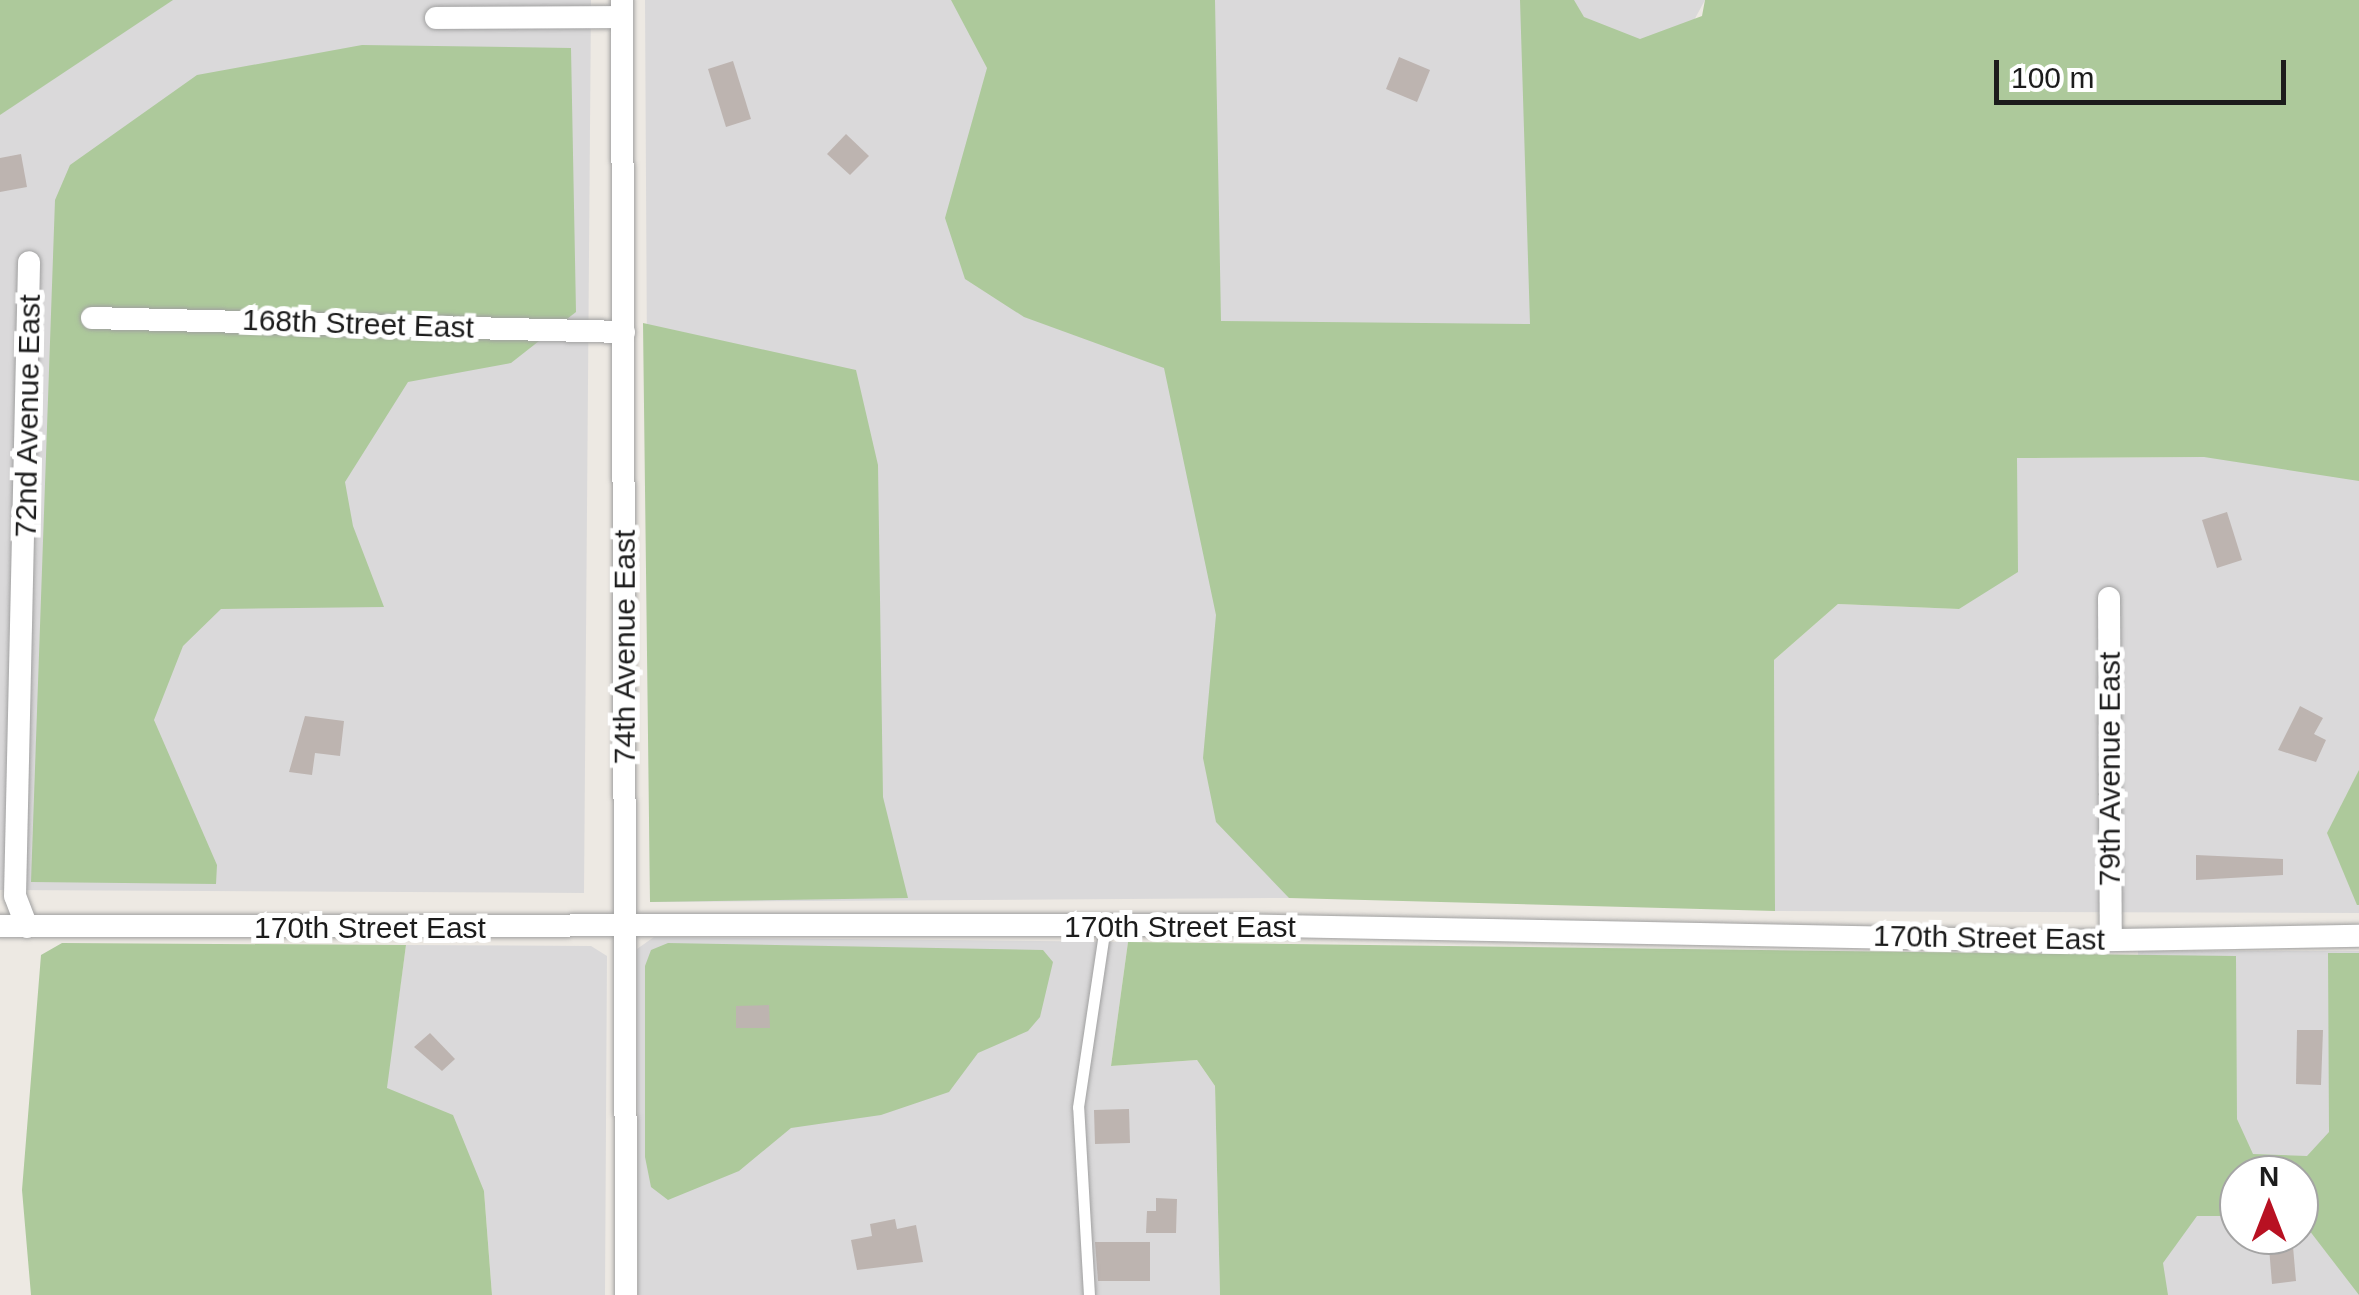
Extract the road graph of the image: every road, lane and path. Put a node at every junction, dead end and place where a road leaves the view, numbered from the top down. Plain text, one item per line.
1 (622, 9) edge
2 (436, 18) dead end
3 (29, 262) dead end
4 (92, 318) dead end
5 (624, 332) junction
6 (2109, 598) dead end
7 (0, 926) edge
8 (27, 927) junction
9 (1105, 927) junction
10 (624, 929) junction
11 (2359, 936) edge
12 (2111, 940) junction
13 (626, 1295) edge
14 (1089, 1295) edge

1 - 2 street
1 - 5 street, 74th Avenue East
3 - 8 street, 72nd Avenue East
4 - 5 street, 168th Street East
5 - 10 street, 74th Avenue East
6 - 12 street, 79th Avenue East
7 - 8 street, 170th Street East
8 - 10 street, 170th Street East
9 - 10 street, 170th Street East
9 - 12 street, 170th Street East
9 - 14 lane
10 - 13 street, 74th Avenue East
11 - 12 street, 170th Street East

